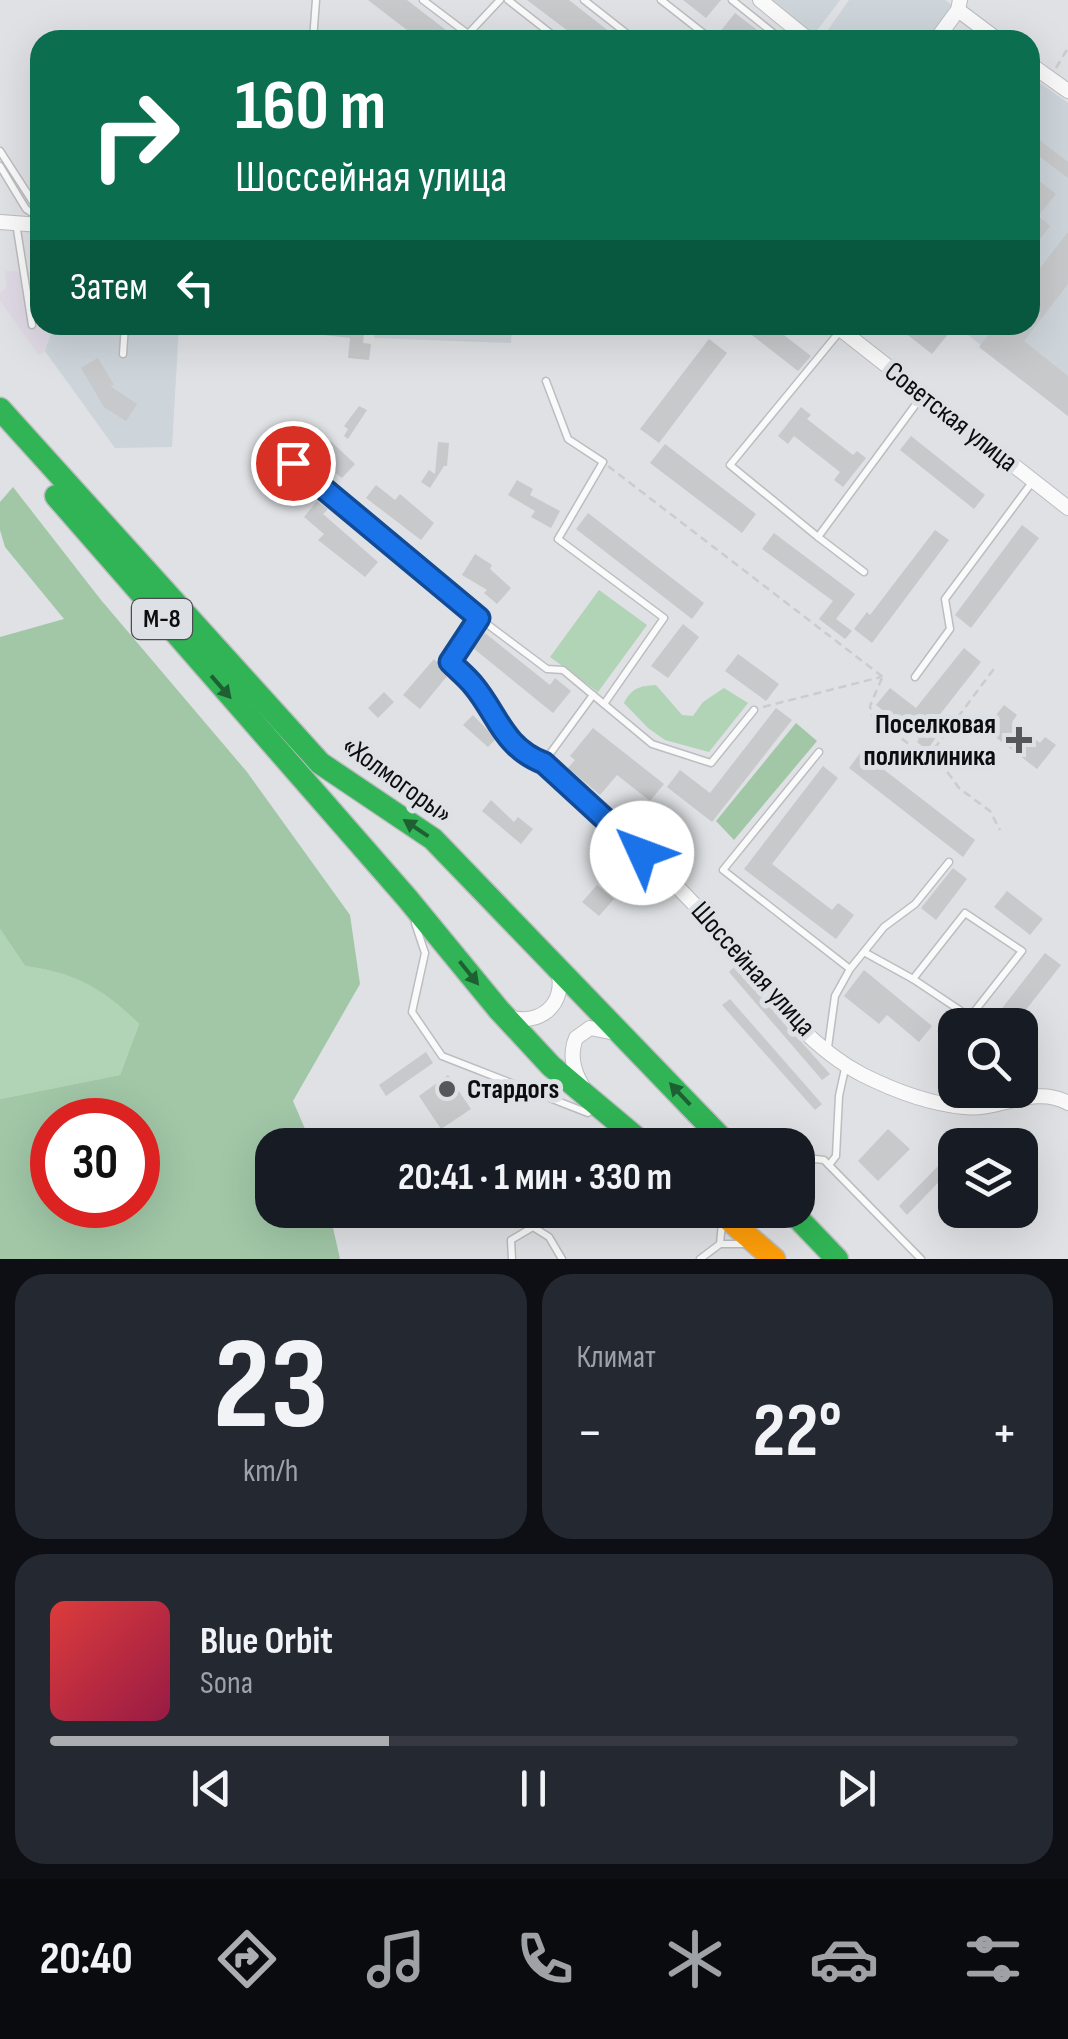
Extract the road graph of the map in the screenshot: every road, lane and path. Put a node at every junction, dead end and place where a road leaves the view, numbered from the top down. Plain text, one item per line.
1 (316, 0) edge
2 (423, 0) edge
3 (500, 0) edge
4 (508, 0) edge
5 (584, 0) edge
6 (661, 0) edge
7 (732, 0) edge
8 (760, 0) edge
9 (959, 5) edge
10 (314, 30) edge
11 (463, 30) edge
12 (472, 30) edge
13 (546, 30) edge
14 (622, 30) edge
15 (699, 30) edge
16 (770, 30) edge
17 (797, 30) edge
18 (943, 30) edge
19 (987, 30) edge
20 (1068, 48) edge
21 (1040, 71) edge
22 (1049, 78) junction
23 (1068, 92) edge
24 (0, 151) edge
25 (0, 166) edge
26 (30, 202) edge
27 (30, 212) edge
28 (30, 221) edge
29 (0, 222) edge
30 (16, 223) junction
31 (30, 312) edge
32 (125, 335) edge
33 (832, 335) edge
34 (847, 335) edge
35 (124, 354) dead end
36 (546, 381) dead end
37 (0, 395) edge
38 (922, 396) junction
39 (4, 422) edge
40 (603, 462) junction
41 (293, 463) dead end
42 (1033, 482) junction
43 (1068, 508) edge
44 (818, 537) junction
45 (864, 572) dead end
46 (479, 618) junction
47 (996, 666) dead end
48 (883, 677) junction
49 (916, 677) dead end
50 (594, 695) junction
51 (604, 704) junction
52 (754, 710) joint
53 (931, 750) junction
54 (819, 752) dead end
55 (544, 763) junction
56 (1000, 830) dead end
57 (949, 862) dead end
58 (407, 898) junction
59 (864, 952) junction
60 (550, 958) junction
61 (850, 969) junction
62 (913, 979) junction
63 (499, 1010) junction
64 (632, 1044) junction
65 (827, 1050) junction
66 (846, 1063) junction
67 (587, 1096) junction
68 (1068, 1103) edge
69 (617, 1128) edge
70 (625, 1128) edge
71 (712, 1128) edge
72 (815, 1159) edge
73 (829, 1165) junction
74 (723, 1228) edge
75 (739, 1228) edge
76 (807, 1228) edge
77 (720, 1244) junction
78 (769, 1254) edge
79 (512, 1259) edge
80 (562, 1259) edge
81 (700, 1259) edge
82 (837, 1259) edge
83 (921, 1259) edge

1 - 10 lane
2 - 11 lane
3 - 12 lane
4 - 13 lane
5 - 14 lane
6 - 15 lane
7 - 16 lane
8 - 17 street
9 - 18 street
9 - 19 street
20 - 22 path
21 - 22 street
22 - 23 street
24 - 26 lane
25 - 27 lane
28 - 30 street
29 - 30 street
30 - 31 lane
32 - 35 lane
33 - 44 lane
34 - 38 street, Советская улица
36 - 40 lane
37 - 39 street
38 - 42 street, Советская улица
38 - 44 lane
39 -> 58 highway, М-8
60 -> 39 highway, «Холмогоры» / М-8
40 - 48 path
40 - 51 lane
41 - 46 lane
42 - 43 street, Советская улица
42 - 49 lane
44 - 45 lane
46 - 50 lane
46 - 55 street, Шоссейная улица
47 - 53 path
48 - 52 path
48 - 53 path
50 - 51 lane
50 - 55 lane
51 - 52 lane
53 - 56 path
54 - 61 lane
55 - 65 street, Шоссейная улица
57 - 59 lane
58 -> 63 highway, М-8
58 - 69 lane
59 - 61 lane
59 - 62 lane
60 - 63 street
60 - 64 highway, «Холмогоры» / М-8
61 - 65 lane
62 - 62 lane
63 - 67 highway, М-8
64 - 67 street
71 -> 64 highway, «Холмогоры» / М-8
65 - 66 street, Шоссейная улица
66 - 68 street, Шоссейная улица
66 - 73 lane
67 - 70 highway, М-8
72 - 73 lane
73 - 83 lane
74 - 77 lane
75 - 78 highway
76 - 82 highway
77 - 78 lane
77 - 81 lane
79 - 80 lane

